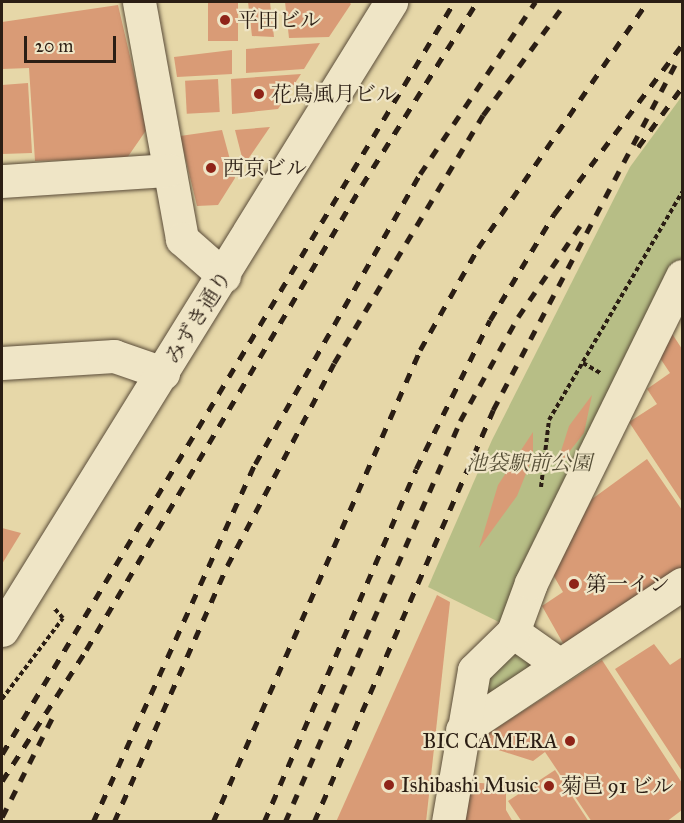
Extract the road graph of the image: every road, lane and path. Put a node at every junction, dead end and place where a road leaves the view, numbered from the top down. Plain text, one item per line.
1 (139, 2) edge
2 (391, 2) edge
3 (169, 170) junction
4 (2, 181) edge
5 (682, 192) edge
6 (224, 276) junction
7 (682, 276) edge
8 (2, 363) edge
9 (163, 373) junction
10 (540, 499) dead end
11 (682, 584) edge
12 (53, 607) dead end
13 (2, 630) edge
14 (513, 632) junction
15 (560, 665) junction
16 (2, 699) edge
17 (462, 730) junction
18 (448, 822) edge

1 - 3 street
2 - 6 street, みずき通り
3 - 4 street
3 - 6 street
5 - 10 path
6 - 9 street, みずき通り
7 - 14 street
8 - 9 street
9 - 13 street, みずき通り
11 - 15 street
12 - 16 path
14 - 15 street
14 - 17 street
15 - 17 street
17 - 18 street

